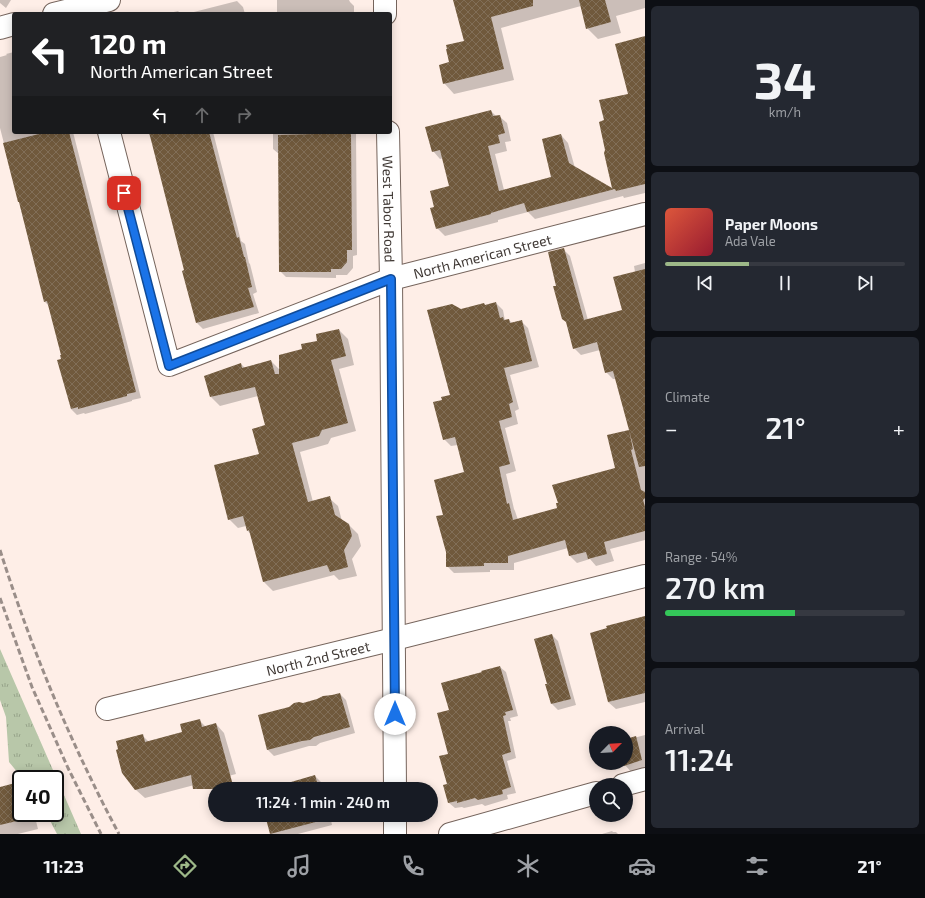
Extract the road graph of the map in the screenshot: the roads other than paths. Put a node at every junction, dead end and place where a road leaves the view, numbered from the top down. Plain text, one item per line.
1 (110, 0) edge
2 (385, 0) edge
3 (77, 7) edge
4 (61, 12) edge
5 (385, 12) edge
6 (12, 25) edge
7 (0, 28) edge
8 (110, 134) edge
9 (388, 134) edge
10 (645, 214) edge
11 (391, 279) junction
12 (645, 576) edge
13 (394, 639) junction
14 (106, 709) dead end
15 (645, 779) edge
16 (395, 782) edge
17 (633, 782) edge
18 (589, 794) edge
19 (395, 822) edge
20 (396, 834) edge
21 (450, 834) edge

1 - 3 street
2 - 5 street
3 - 4 street
6 - 7 street
8 - 11 street, North American Street
9 - 11 street, West Tabor Road
10 - 11 street, North American Street
11 - 13 street, West Tabor Road
12 - 13 street, North 2nd Street
13 - 14 street, North 2nd Street
13 - 16 street, West Tabor Road
15 - 17 street
18 - 21 street
19 - 20 street

